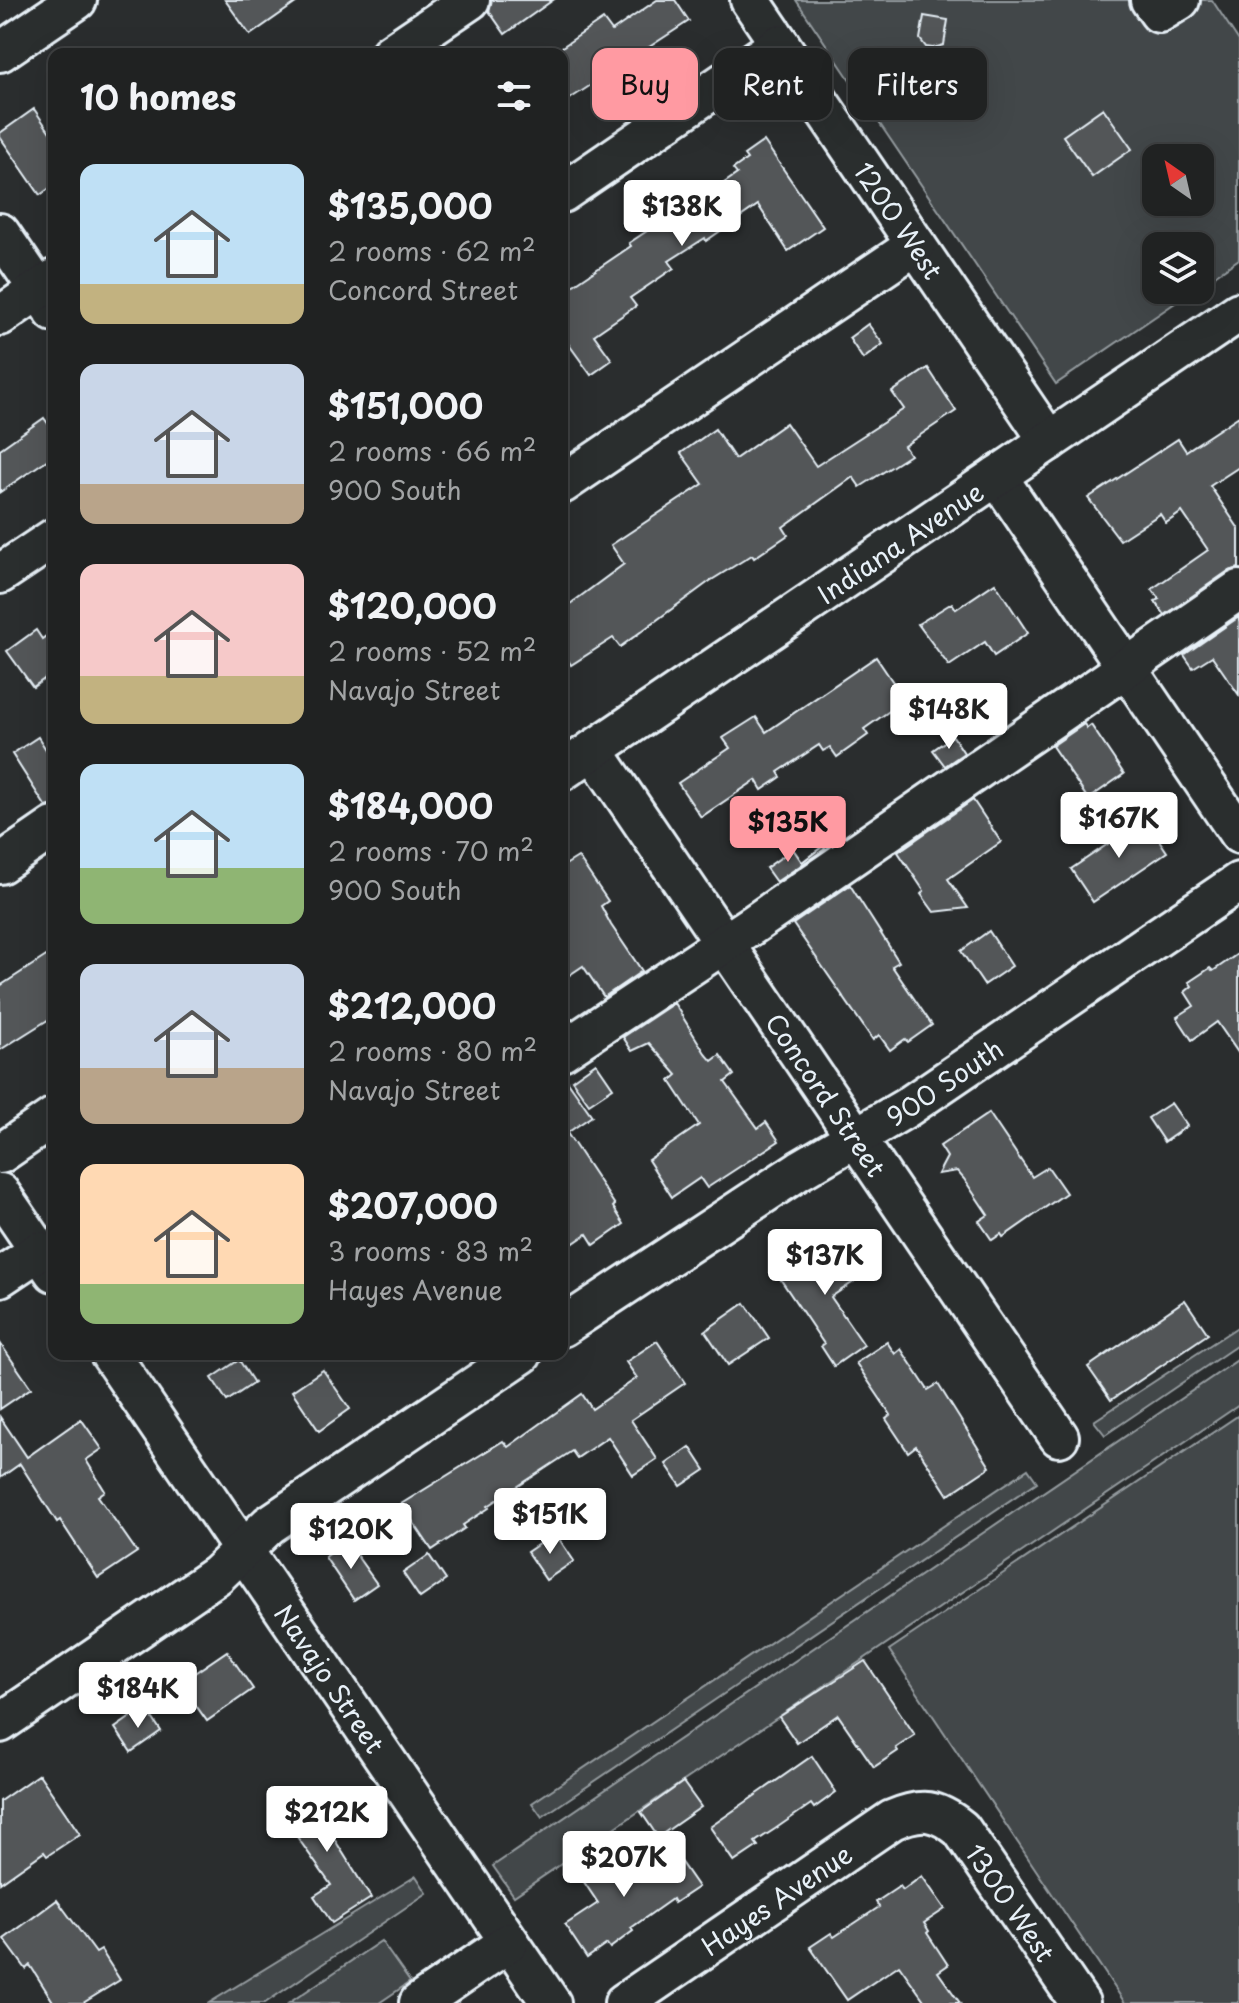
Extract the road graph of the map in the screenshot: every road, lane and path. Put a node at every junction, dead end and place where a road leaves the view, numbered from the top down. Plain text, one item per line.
1 (77, 0) edge
2 (470, 0) edge
3 (750, 0) edge
4 (1150, 0) edge
5 (1180, 0) edge
6 (780, 44) junction
7 (399, 48) edge
8 (0, 52) edge
9 (568, 189) edge
10 (0, 233) edge
11 (916, 245) junction
12 (48, 293) edge
13 (48, 294) edge
14 (1239, 312) edge
15 (0, 316) edge
16 (1049, 441) junction
17 (997, 476) junction
18 (568, 480) edge
19 (48, 542) edge
20 (0, 574) edge
21 (1239, 590) edge
22 (1126, 667) junction
23 (593, 750) junction
24 (568, 767) edge
25 (48, 831) edge
26 (1239, 834) edge
27 (0, 864) edge
28 (1239, 882) edge
29 (724, 944) junction
30 (568, 1047) edge
31 (48, 1121) edge
32 (856, 1138) junction
33 (0, 1154) edge
34 (0, 1193) edge
35 (46, 1261) edge
36 (0, 1277) edge
37 (568, 1323) edge
38 (114, 1360) edge
39 (513, 1360) edge
40 (1059, 1437) dead end
41 (243, 1550) junction
42 (0, 1723) edge
43 (933, 1811) joint
44 (509, 1942) junction
45 (419, 2003) edge
46 (551, 2003) edge
47 (624, 2003) edge
48 (1080, 2003) edge

1 - 8 street
2 - 7 street
3 - 6 street, 1200 West
4 - 5 street
6 - 9 street
6 - 11 street, 1200 West
10 - 12 street
11 - 16 street, 1200 West
11 - 18 street
13 - 15 street
14 - 16 street, Indiana Avenue
16 - 17 street, Indiana Avenue
17 - 22 street
17 - 23 street, Indiana Avenue
19 - 20 street
21 - 22 street
22 - 26 street
22 - 29 street
23 - 24 street, Indiana Avenue
23 - 29 street, Concord Street
25 - 27 street
28 - 32 street, 900 South
29 - 30 street
29 - 32 street, Concord Street
31 - 33 street
32 - 37 street, 900 South
32 - 40 street, Concord Street
34 - 35 street
35 - 36 street
38 - 41 street, Navajo Street
39 - 41 street
41 - 42 street
41 - 44 street, Navajo Street
43 - 47 street, Hayes Avenue
43 - 48 street, 1300 West
44 - 45 street
44 - 46 street, Navajo Street

